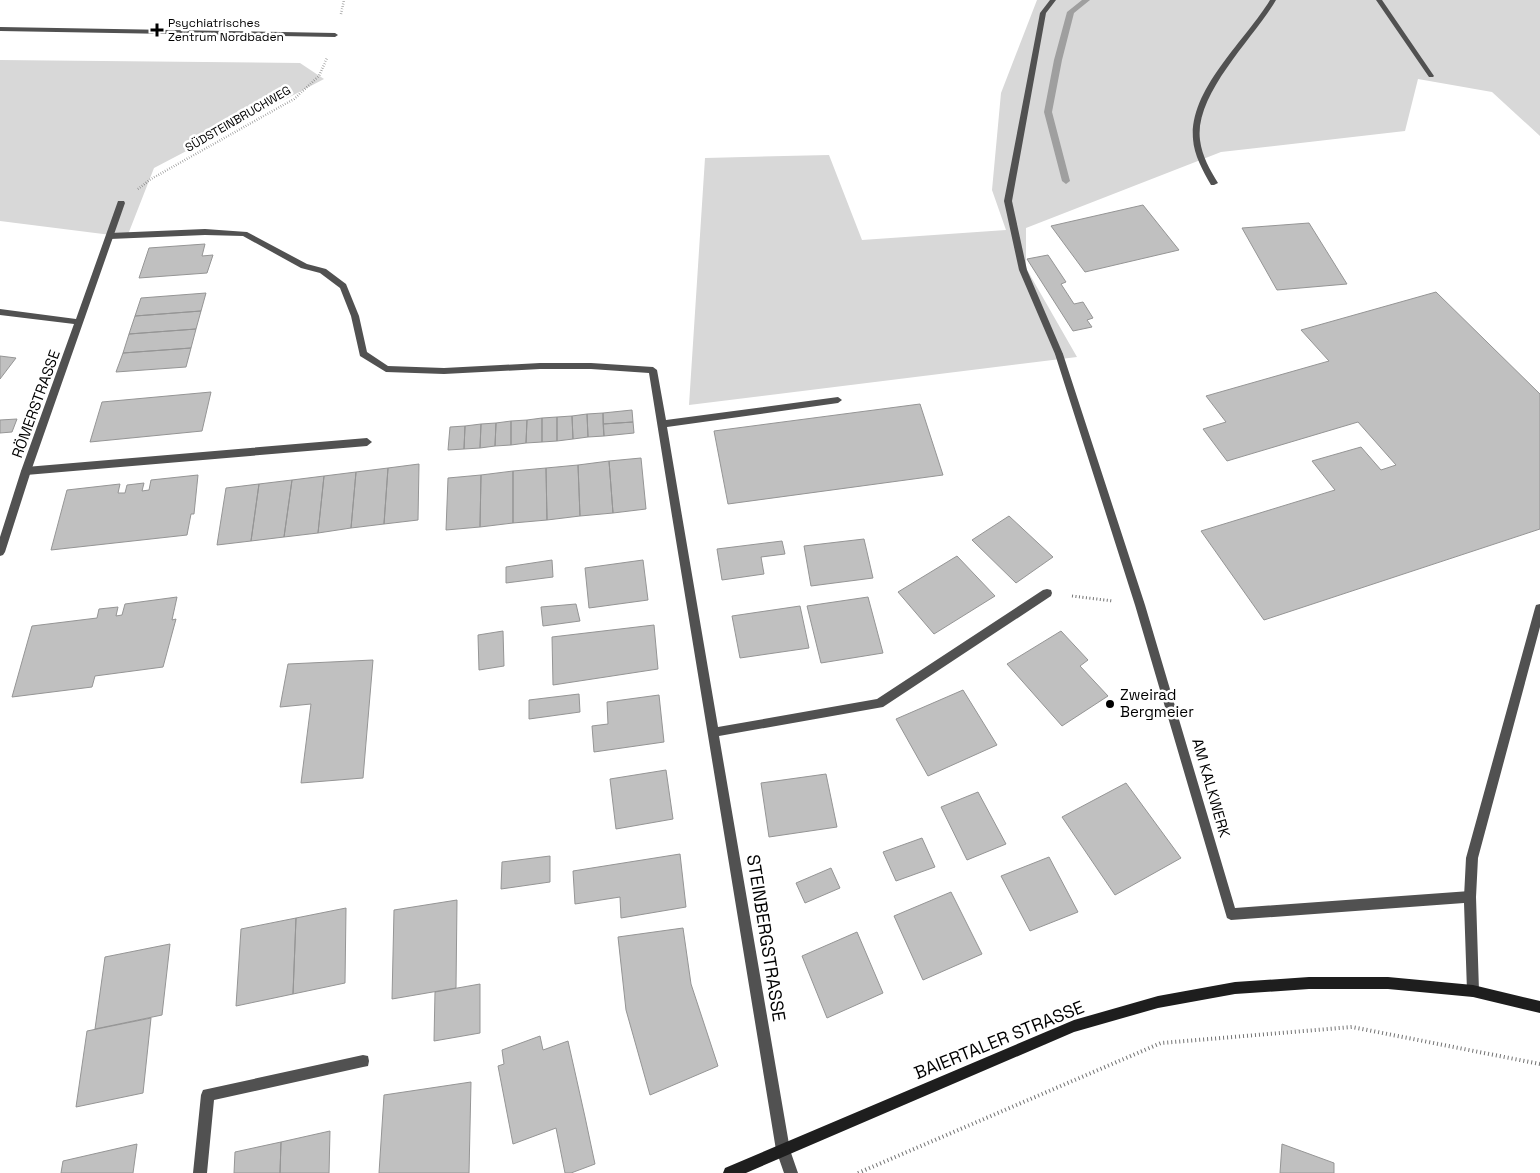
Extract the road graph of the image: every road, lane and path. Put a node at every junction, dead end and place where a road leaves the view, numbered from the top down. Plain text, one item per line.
1 (344, 0) edge
2 (1053, 0) edge
3 (1274, 0) edge
4 (1379, 0) edge
5 (0, 29) edge
6 (335, 35) junction
7 (1431, 76) dead end
8 (1214, 184) dead end
9 (121, 203) joint
10 (110, 236) junction
11 (0, 312) edge
12 (79, 322) junction
13 (838, 400) dead end
14 (662, 424) junction
15 (367, 442) dead end
16 (26, 471) junction
17 (3, 534) edge
18 (0, 552) edge
19 (1047, 593) joint
20 (1140, 605) junction
21 (1540, 608) edge
22 (714, 732) junction
23 (1470, 896) junction
24 (1472, 991) junction
25 (1540, 1007) edge
26 (363, 1061) dead end
27 (1540, 1064) edge
28 (783, 1150) junction
29 (200, 1173) edge
30 (730, 1173) edge
31 (791, 1173) edge
32 (858, 1173) edge

1 - 6 path, SÜDSTEINBRUCHWEG
2 - 20 street, AM KALKWERK
3 - 8 street
4 - 7 street
5 - 6 street
6 - 9 path, SÜDSTEINBRUCHWEG
9 - 10 street, RÖMERSTRASSE
10 - 12 street, RÖMERSTRASSE
10 - 14 street, STEINBERGSTRASSE
11 - 12 street
12 - 16 street, RÖMERSTRASSE
13 - 14 street
14 - 22 street, STEINBERGSTRASSE
15 - 16 street
16 - 17 street, RÖMERSTRASSE
17 - 18 street, RÖMERSTRASSE
19 - 20 path
19 - 22 street
20 - 23 street, AM KALKWERK
21 - 23 street
22 - 28 street, STEINBERGSTRASSE
23 - 24 street
24 - 25 main road, BAIERTALER STRASSE
24 - 28 main road, BAIERTALER STRASSE
26 - 29 street
27 - 32 path
28 - 30 main road, BAIERTALER STRASSE
28 - 31 street, STEINBERGSTRASSE

